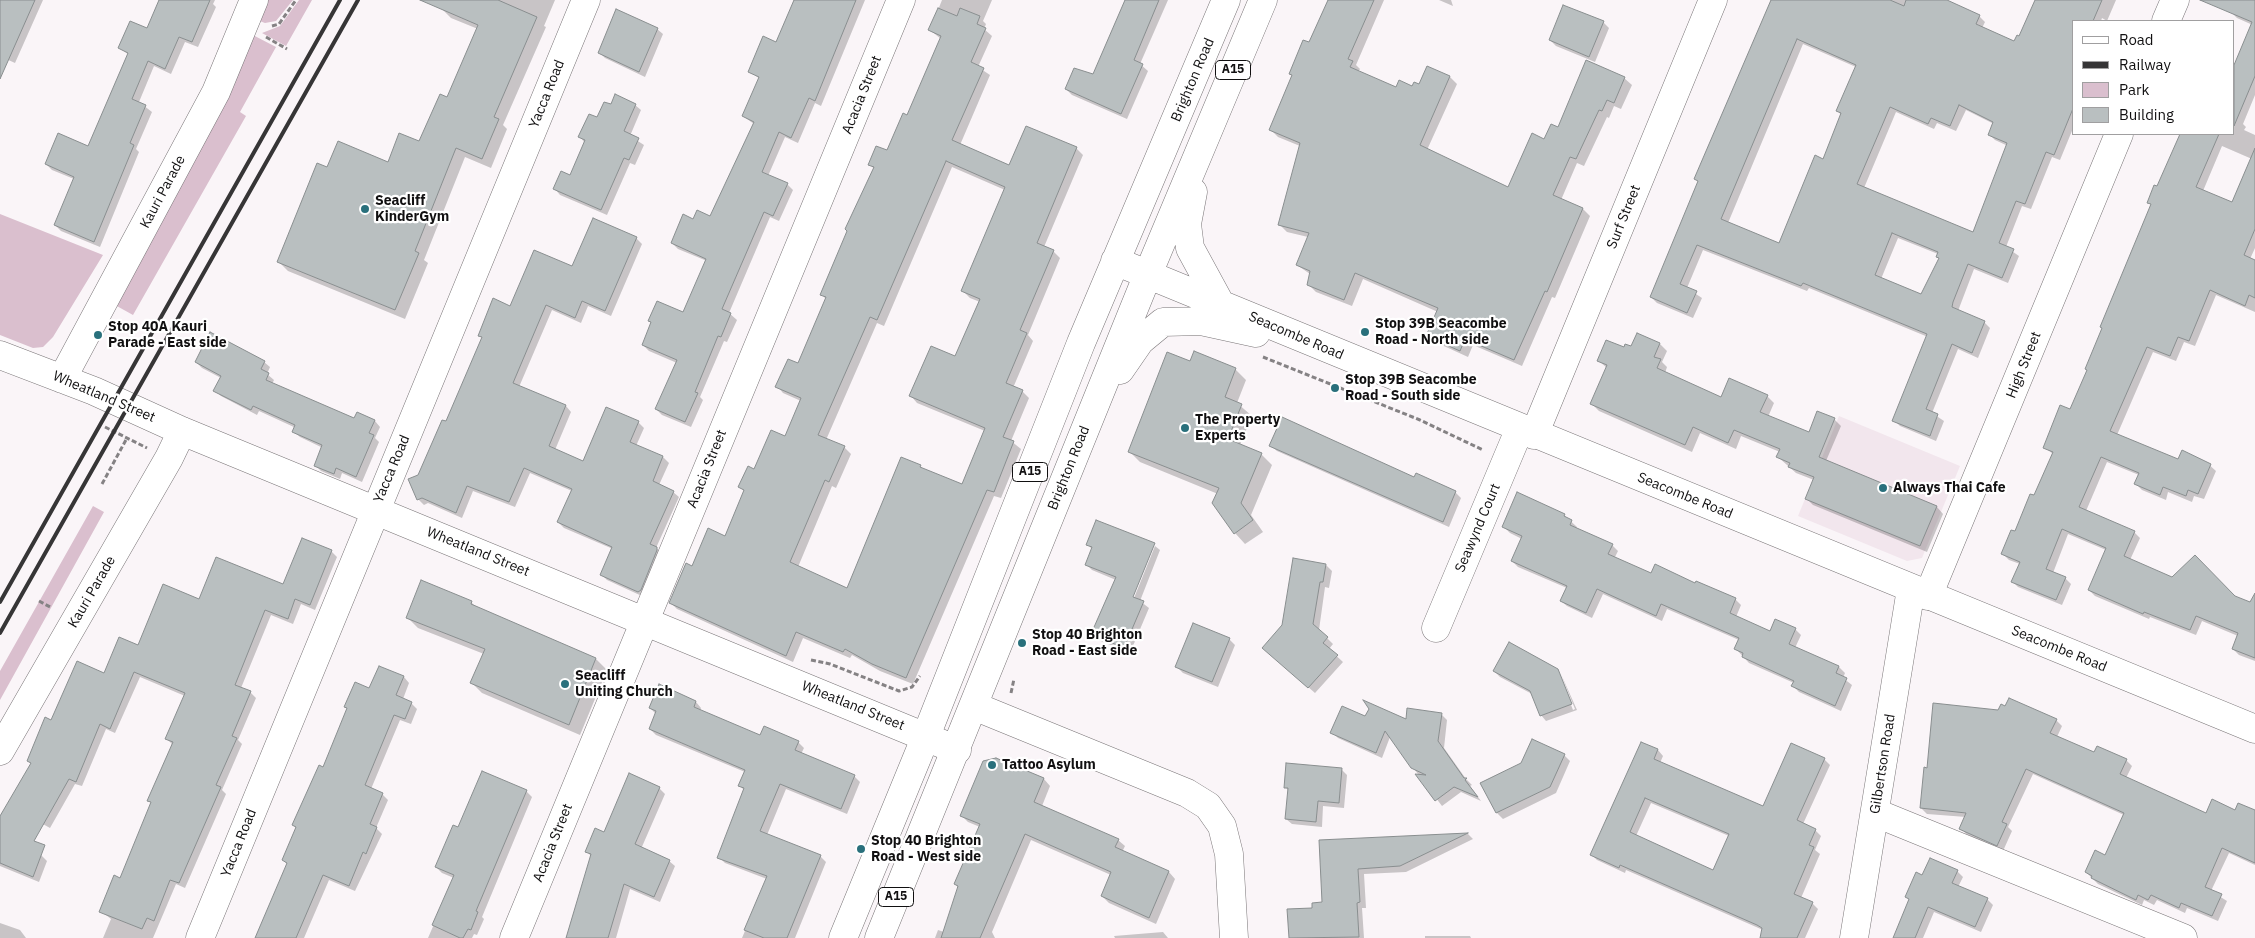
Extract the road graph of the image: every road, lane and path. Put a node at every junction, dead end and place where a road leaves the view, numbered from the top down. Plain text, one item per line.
1 (254, 0) edge
2 (296, 0) edge
3 (586, 0) edge
4 (901, 0) edge
5 (1226, 0) edge
6 (1263, 0) edge
7 (1713, 0) edge
8 (2175, 0) edge
9 (2166, 20) edge
10 (267, 27) dead end
11 (2119, 135) edge
12 (1204, 139) junction
13 (1115, 261) junction
14 (1148, 274) junction
15 (1221, 305) junction
16 (1326, 348) junction
17 (1254, 354) dead end
18 (0, 355) edge
19 (62, 379) junction
20 (1090, 415) junction
21 (182, 431) junction
22 (1527, 432) junction
23 (127, 438) dead end
24 (1488, 452) dead end
25 (102, 484) dead end
26 (375, 510) junction
27 (1920, 592) junction
28 (39, 601) dead end
29 (52, 608) dead end
30 (644, 621) junction
31 (1436, 628) dead end
32 (806, 660) dead end
33 (922, 673) dead end
34 (1014, 677) dead end
35 (1011, 693) dead end
36 (974, 706) junction
37 (2255, 730) edge
38 (926, 736) junction
39 (957, 750) junction
40 (0, 752) edge
41 (1876, 813) junction
42 (200, 938) edge
43 (514, 938) edge
44 (843, 938) edge
45 (879, 938) edge
46 (1234, 938) edge
47 (1854, 938) edge
48 (2183, 938) edge

1 - 19 street, Kauri Parade
2 - 10 path
3 - 26 street, Yacca Road
4 - 30 street, Acacia Street
5 - 13 street, Brighton Road / A15
6 - 12 street, Brighton Road / A15
7 - 22 street, Surf Street
8 - 9 street
11 - 27 street, High Street
12 - 14 street, Brighton Road / A15
12 - 15 street
13 - 14 street, Seacombe Road
13 - 38 street, Brighton Road / A15
14 - 15 street, Seacombe Road
14 - 20 street, Brighton Road / A15
15 - 16 street, Seacombe Road
16 - 20 street
16 - 22 street, Seacombe Road
17 - 24 path
18 - 19 street, Wheatland Street
19 - 21 street, Wheatland Street
20 - 36 street, Brighton Road / A15
21 - 26 street, Wheatland Street
21 - 40 street, Kauri Parade
22 - 27 street, Seacombe Road
22 - 31 street, Seawynd Court
23 - 25 path
26 - 30 street, Wheatland Street
26 - 42 street, Yacca Road
27 - 37 street, Seacombe Road
27 - 41 street, Gilbertson Road
28 - 29 path
30 - 38 street, Wheatland Street
30 - 43 street, Acacia Street
32 - 33 path
34 - 35 path
36 - 39 street, Brighton Road / A15
36 - 46 street
38 - 39 street, Wheatland Street
38 - 44 street, Brighton Road / A15
39 - 45 street, Brighton Road / A15
41 - 47 street, Gilbertson Road
41 - 48 street

